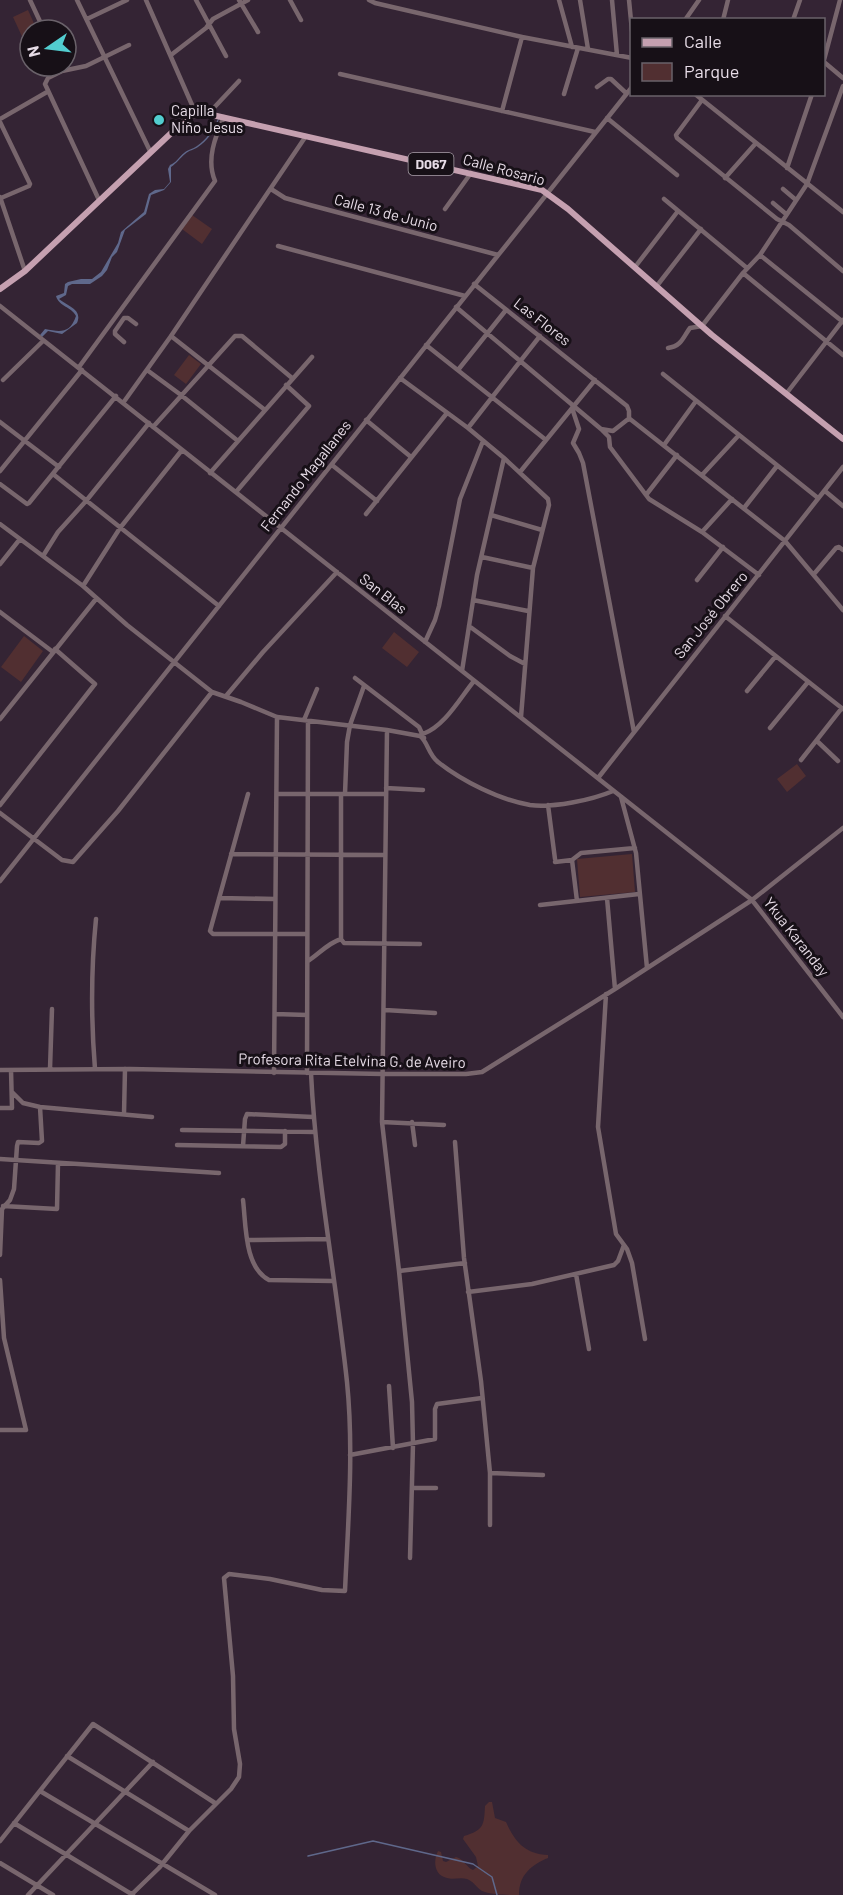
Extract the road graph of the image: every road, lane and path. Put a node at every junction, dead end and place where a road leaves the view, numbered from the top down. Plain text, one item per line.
1 (30, 0) edge
2 (77, 0) edge
3 (127, 0) edge
4 (146, 0) edge
5 (196, 0) edge
6 (248, 0) edge
7 (290, 0) edge
8 (369, 0) edge
9 (559, 0) edge
10 (580, 0) edge
11 (612, 0) edge
12 (630, 0) edge
13 (699, 0) edge
14 (728, 0) edge
15 (800, 0) edge
16 (840, 0) edge
17 (240, 2) edge
18 (38, 18) edge
19 (631, 18) edge
20 (688, 18) edge
21 (724, 18) edge
22 (794, 18) edge
23 (87, 19) junction
24 (301, 20) dead end
25 (209, 24) junction
26 (258, 32) dead end
27 (522, 38) junction
28 (129, 45) dead end
29 (575, 47) junction
30 (588, 49) junction
31 (171, 55) junction
32 (617, 55) junction
33 (226, 56) dead end
34 (105, 57) junction
35 (825, 57) edge
36 (630, 58) edge
37 (825, 62) edge
38 (78, 67) edge
39 (340, 74) dead end
40 (48, 78) edge
41 (843, 78) edge
42 (239, 81) dead end
43 (843, 86) edge
44 (597, 87) dead end
45 (630, 89) edge
46 (48, 92) junction
47 (626, 93) junction
48 (564, 94) dead end
49 (697, 96) edge
50 (811, 96) edge
51 (702, 100) junction
52 (502, 111) junction
53 (196, 114) junction
54 (208, 114) junction
55 (224, 117) junction
56 (607, 118) junction
57 (0, 121) edge
58 (595, 132) junction
59 (306, 136) junction
60 (756, 143) junction
61 (150, 152) junction
62 (787, 168) junction
63 (471, 173) junction
64 (677, 175) dead end
65 (725, 178) junction
66 (807, 184) junction
67 (271, 189) junction
68 (783, 189) dead end
69 (548, 193) junction
70 (1, 197) edge
71 (664, 199) dead end
72 (99, 200) junction
73 (796, 200) junction
74 (774, 203) dead end
75 (445, 209) dead end
76 (678, 211) junction
77 (843, 212) edge
78 (786, 214) junction
79 (782, 222) junction
80 (700, 229) junction
81 (278, 246) dead end
82 (498, 255) junction
83 (759, 255) junction
84 (634, 267) junction
85 (747, 268) junction
86 (25, 271) junction
87 (843, 271) edge
88 (743, 273) junction
89 (474, 284) junction
90 (656, 286) junction
91 (0, 289) edge
92 (465, 296) junction
93 (0, 306) edge
94 (456, 307) junction
95 (506, 309) junction
96 (113, 320) junction
97 (843, 321) edge
98 (136, 324) dead end
99 (119, 325) junction
100 (702, 326) junction
101 (487, 333) junction
102 (171, 336) junction
103 (540, 336) junction
104 (43, 341) junction
105 (826, 341) junction
106 (124, 342) dead end
107 (426, 345) junction
108 (668, 348) dead end
109 (843, 355) edge
110 (312, 357) dead end
111 (520, 361) junction
112 (208, 364) junction
113 (81, 369) junction
114 (147, 370) junction
115 (458, 370) junction
116 (663, 374) dead end
117 (292, 378) junction
118 (400, 378) junction
119 (3, 380) dead end
120 (595, 380) junction
121 (286, 385) junction
122 (786, 394) junction
123 (181, 395) junction
124 (116, 396) junction
125 (492, 397) junction
126 (696, 401) junction
127 (123, 403) junction
128 (573, 407) junction
129 (265, 410) junction
130 (447, 413) junction
131 (629, 419) junction
132 (366, 420) junction
133 (0, 422) edge
134 (151, 425) junction
135 (468, 428) junction
136 (601, 429) junction
137 (739, 435) junction
138 (843, 439) edge
139 (546, 440) junction
140 (24, 441) junction
141 (238, 441) junction
142 (483, 441) junction
143 (664, 445) junction
144 (182, 450) junction
145 (677, 455) junction
146 (411, 457) junction
147 (504, 458) junction
148 (332, 465) junction
149 (777, 466) junction
150 (59, 467) junction
151 (843, 467) edge
152 (0, 471) edge
153 (520, 472) junction
154 (210, 473) junction
155 (53, 474) junction
156 (702, 475) junction
157 (0, 484) edge
158 (236, 492) junction
159 (825, 492) junction
160 (646, 495) junction
161 (818, 498) junction
162 (732, 499) junction
163 (86, 501) junction
164 (377, 501) junction
165 (843, 506) edge
166 (744, 508) junction
167 (366, 514) dead end
168 (491, 515) junction
169 (0, 524) edge
170 (120, 528) junction
171 (281, 528) junction
172 (542, 530) junction
173 (702, 532) junction
174 (21, 539) junction
175 (785, 541) junction
176 (723, 547) junction
177 (843, 550) edge
178 (43, 556) junction
179 (482, 557) junction
180 (0, 564) edge
181 (533, 568) junction
182 (337, 572) junction
183 (814, 574) junction
184 (759, 575) junction
185 (697, 580) dead end
186 (83, 586) junction
187 (96, 599) junction
188 (473, 600) junction
189 (219, 606) junction
190 (842, 607) edge
191 (528, 611) junction
192 (0, 612) edge
193 (725, 616) junction
194 (470, 626) junction
195 (424, 642) junction
196 (54, 650) junction
197 (775, 657) junction
198 (173, 663) junction
199 (525, 664) junction
200 (462, 671) junction
201 (355, 678) dead end
202 (474, 681) junction
203 (808, 682) junction
204 (364, 686) junction
205 (317, 689) dead end
206 (747, 691) dead end
207 (212, 692) junction
208 (226, 696) junction
209 (843, 708) edge
210 (277, 717) junction
211 (521, 717) junction
212 (0, 719) edge
213 (306, 721) junction
214 (350, 725) junction
215 (771, 728) dead end
216 (387, 730) junction
217 (634, 732) junction
218 (423, 736) junction
219 (817, 741) junction
220 (801, 759) dead end
221 (838, 761) dead end
222 (598, 778) junction
223 (386, 788) junction
224 (423, 790) dead end
225 (613, 791) junction
226 (248, 794) dead end
227 (276, 794) junction
228 (343, 794) junction
229 (386, 794) junction
230 (309, 795) junction
231 (621, 797) junction
232 (0, 805) edge
233 (548, 805) junction
234 (0, 813) edge
235 (843, 828) edge
236 (34, 839) junction
237 (635, 848) junction
238 (231, 854) junction
239 (275, 854) junction
240 (341, 854) junction
241 (308, 855) junction
242 (385, 855) junction
243 (572, 860) junction
244 (0, 881) edge
245 (639, 894) junction
246 (219, 898) junction
247 (607, 898) junction
248 (275, 899) junction
249 (752, 900) junction
250 (577, 901) junction
251 (540, 905) dead end
252 (96, 920) dead end
253 (275, 933) junction
254 (307, 934) junction
255 (341, 939) junction
256 (385, 943) junction
257 (420, 944) dead end
258 (308, 961) junction
259 (647, 968) junction
260 (615, 989) junction
261 (606, 994) junction
262 (52, 1009) dead end
263 (385, 1010) junction
264 (435, 1013) dead end
265 (275, 1014) junction
266 (307, 1015) junction
267 (843, 1017) edge
268 (95, 1069) junction
269 (125, 1069) junction
270 (0, 1070) edge
271 (11, 1070) junction
272 (50, 1070) junction
273 (274, 1073) junction
274 (309, 1073) junction
275 (383, 1074) junction
276 (12, 1092) junction
277 (40, 1107) junction
278 (0, 1108) edge
279 (124, 1114) junction
280 (152, 1117) dead end
281 (314, 1117) junction
282 (382, 1122) junction
283 (412, 1122) junction
284 (444, 1125) dead end
285 (182, 1130) dead end
286 (244, 1131) junction
287 (285, 1131) junction
288 (315, 1132) junction
289 (455, 1142) dead end
290 (177, 1145) dead end
291 (415, 1145) dead end
292 (243, 1146) junction
293 (0, 1159) edge
294 (16, 1160) junction
295 (57, 1163) junction
296 (219, 1173) dead end
297 (243, 1200) dead end
298 (2, 1206) edge
299 (327, 1239) junction
300 (248, 1240) junction
301 (624, 1245) junction
302 (0, 1255) edge
303 (465, 1263) junction
304 (399, 1271) junction
305 (576, 1274) junction
306 (0, 1281) edge
307 (333, 1281) junction
308 (468, 1292) junction
309 (1, 1300) edge
310 (2, 1338) edge
311 (645, 1339) dead end
312 (589, 1349) dead end
313 (389, 1386) dead end
314 (482, 1398) junction
315 (0, 1431) edge
316 (413, 1444) junction
317 (393, 1448) junction
318 (350, 1455) junction
319 (490, 1473) junction
320 (543, 1475) dead end
321 (412, 1488) junction
322 (436, 1488) dead end
323 (490, 1525) dead end
324 (410, 1558) dead end
325 (67, 1756) junction
326 (153, 1762) junction
327 (40, 1791) junction
328 (124, 1792) junction
329 (215, 1803) junction
330 (14, 1823) junction
331 (95, 1823) junction
332 (189, 1832) junction
333 (0, 1841) edge
334 (66, 1854) junction
335 (0, 1863) edge
336 (163, 1864) junction
337 (37, 1886) junction
338 (28, 1895) edge
339 (53, 1895) edge
340 (132, 1895) edge
341 (215, 1895) edge

1 - 18 street
2 - 23 street
3 - 23 street
4 - 31 street
5 - 25 street
6 - 17 street
7 - 24 street
8 - 27 street
9 - 29 street
10 - 30 street
11 - 32 street
12 - 19 street
13 - 20 street
14 - 21 street
15 - 22 street
16 - 35 street
17 - 25 street
17 - 26 street
23 - 34 street
25 - 31 street
25 - 33 street
27 - 29 street
27 - 52 street
28 - 34 street
29 - 30 street
29 - 48 street
30 - 32 street
31 - 53 street
32 - 36 street
34 - 38 street
34 - 61 street
37 - 41 street
39 - 52 street
40 - 46 street
42 - 54 street
43 - 66 street
44 - 47 street
45 - 47 street, Fernando Magallanes
46 - 57 street
46 - 72 street
47 - 56 street, Fernando Magallanes
49 - 51 street
50 - 62 street
51 - 60 street
51 - 65 street
52 - 58 street
53 - 54 main road, Calle Rosario / D067
53 - 61 main road
54 - 55 main road, Calle Rosario / D067
55 - 59 main road, Calle Rosario / D067
55 - 96 street
56 - 58 street, Fernando Magallanes
56 - 64 street
57 - 70 street
58 - 69 street, Fernando Magallanes
59 - 63 main road, Calle Rosario / D067
59 - 67 street
60 - 62 street
60 - 65 street
61 - 72 main road
62 - 66 street
63 - 69 main road, Calle Rosario / D067
63 - 75 street
65 - 79 street
66 - 73 street
66 - 77 street
67 - 82 street, Calle 13 de Junio
67 - 102 street
68 - 73 street
69 - 82 street, Fernando Magallanes
69 - 84 main road, Calle Rosario / D067
70 - 86 street
71 - 76 street
72 - 86 main road
73 - 78 street
74 - 78 street
76 - 80 street
76 - 84 street
78 - 79 street
79 - 83 street
79 - 87 street
80 - 85 street
80 - 90 street
81 - 92 street
82 - 89 street, Fernando Magallanes
83 - 85 street
83 - 97 street
84 - 90 main road, Calle Rosario / D067
85 - 88 street
86 - 91 main road
88 - 100 street
88 - 105 street
89 - 92 street, Fernando Magallanes
89 - 95 street, Las Flores
90 - 100 main road, Calle Rosario / D067
92 - 94 street, Fernando Magallanes
93 - 104 street, San Blas
94 - 101 street
94 - 107 street, Fernando Magallanes
95 - 101 street
95 - 103 street, Las Flores
96 - 99 street
96 - 113 street
97 - 105 street
98 - 99 street
99 - 106 street
100 - 108 street
100 - 122 main road, Calle Rosario / D067
101 - 111 street
101 - 115 street
102 - 112 street
102 - 114 street
103 - 111 street
103 - 120 street, Las Flores
104 - 113 street, San Blas
104 - 119 street
105 - 109 street
105 - 122 street
107 - 115 street
107 - 118 street, Fernando Magallanes
110 - 117 street
111 - 125 street
111 - 128 street
112 - 117 street
112 - 123 street
112 - 129 street
113 - 124 street, San Blas
113 - 140 street
114 - 123 street
114 - 127 street
115 - 125 street
116 - 126 street
117 - 121 street
118 - 130 street
118 - 132 street, Fernando Magallanes
120 - 128 street
120 - 131 street, Las Flores
121 - 129 street
121 - 158 street
122 - 138 main road, Calle Rosario / D067
123 - 134 street
123 - 141 street
124 - 127 street, San Blas
124 - 150 street
125 - 135 street
125 - 139 street
126 - 137 street
126 - 143 street
127 - 134 street, San Blas
128 - 136 street
128 - 139 street
128 - 217 street
129 - 141 street
130 - 135 street
130 - 146 street
131 - 136 street
131 - 143 street
132 - 146 street
132 - 148 street, Fernando Magallanes
133 - 140 street
134 - 144 street, San Blas
134 - 163 street
135 - 142 street
136 - 160 street
137 - 149 street
137 - 156 street
139 - 153 street
140 - 150 street
140 - 152 street
141 - 154 street
142 - 147 street
142 - 195 street
143 - 145 street
144 - 154 street, San Blas
144 - 170 street
145 - 156 street
145 - 160 street
146 - 164 street
147 - 153 street
147 - 168 street
148 - 164 street
148 - 171 street, Fernando Magallanes
149 - 161 street
149 - 166 street
150 - 155 street
151 - 159 street, San José Obrero
153 - 172 street
154 - 158 street, San Blas
155 - 157 street
155 - 163 street
156 - 162 street
158 - 171 street, San Blas
159 - 161 street, San José Obrero
159 - 165 street
160 - 173 street
161 - 175 street, San José Obrero
162 - 166 street
162 - 173 street
163 - 170 street
163 - 178 street
164 - 167 street
166 - 175 street
168 - 172 street
168 - 179 street
169 - 174 street
170 - 186 street
170 - 189 street
171 - 182 street, San Blas
171 - 189 street, Fernando Magallanes
172 - 181 street
173 - 176 street
174 - 178 street
174 - 180 street
175 - 183 street
175 - 184 street, San José Obrero
176 - 184 street
176 - 185 street
177 - 183 street
178 - 186 street
179 - 181 street
179 - 188 street
181 - 191 street
182 - 195 street, San Blas
182 - 208 street
183 - 190 street
184 - 193 street, San José Obrero
186 - 187 street
187 - 196 street
187 - 198 street
188 - 191 street
188 - 194 street
189 - 198 street, Fernando Magallanes
191 - 199 street
192 - 196 street
193 - 197 street
193 - 217 street, San José Obrero
194 - 199 street
194 - 200 street
195 - 200 street, San Blas
196 - 212 street
196 - 232 street
197 - 203 street
197 - 206 street
198 - 207 street
198 - 236 street, Fernando Magallanes
199 - 211 street
200 - 202 street, San Blas
201 - 204 street
202 - 211 street, San Blas
202 - 218 street
203 - 209 street
203 - 215 street
204 - 214 street
204 - 218 street
205 - 213 street
207 - 208 street
207 - 236 street
208 - 210 street
209 - 219 street
210 - 213 street
210 - 227 street
211 - 222 street, San Blas
213 - 214 street
213 - 230 street
214 - 216 street
214 - 228 street
216 - 218 street
216 - 223 street
217 - 222 street, San José Obrero
218 - 233 street
219 - 220 street
219 - 221 street
222 - 225 street, San Blas
223 - 224 street
223 - 229 street
225 - 231 street, San Blas
225 - 233 street
226 - 238 street
227 - 230 street
227 - 239 street
228 - 229 street
228 - 230 street
228 - 240 street
229 - 242 street
230 - 241 street
231 - 237 street
231 - 249 street, San Blas
233 - 243 street
234 - 236 street
235 - 249 street, Profesora Rita Etelvina G. de Aveiro
236 - 244 street, Fernando Magallanes
237 - 243 street
237 - 245 street
238 - 239 street
238 - 246 street
239 - 241 street
239 - 248 street
240 - 241 street
240 - 242 street
240 - 255 street
241 - 254 street
242 - 256 street
243 - 250 street
245 - 247 street
245 - 259 street
246 - 248 street
246 - 253 street
247 - 250 street
247 - 260 street
248 - 253 street
249 - 259 street, Profesora Rita Etelvina G. de Aveiro
249 - 267 street, Ykua Karanday
250 - 251 street
252 - 268 street
253 - 254 street
253 - 265 street
254 - 258 street
255 - 256 street
255 - 258 street
256 - 257 street
256 - 263 street
258 - 266 street
259 - 260 street, Profesora Rita Etelvina G. de Aveiro
260 - 261 street, Profesora Rita Etelvina G. de Aveiro
261 - 275 street, Profesora Rita Etelvina G. de Aveiro
261 - 301 street
262 - 272 street
263 - 264 street
263 - 275 street
265 - 266 street
265 - 273 street
266 - 274 street
268 - 269 street, Profesora Rita Etelvina G. de Aveiro
268 - 272 street, Profesora Rita Etelvina G. de Aveiro
269 - 273 street, Profesora Rita Etelvina G. de Aveiro
269 - 279 street
270 - 271 street, Profesora Rita Etelvina G. de Aveiro
271 - 272 street, Profesora Rita Etelvina G. de Aveiro
271 - 276 street
273 - 274 street, Profesora Rita Etelvina G. de Aveiro
274 - 275 street, Profesora Rita Etelvina G. de Aveiro
274 - 281 street
275 - 282 street
276 - 277 street
276 - 278 street
277 - 279 street
277 - 294 street
279 - 280 street
281 - 286 street
281 - 288 street
282 - 283 street
282 - 304 street
283 - 284 street
283 - 291 street
285 - 286 street
286 - 287 street
286 - 292 street
287 - 288 street
287 - 292 street
288 - 299 street
289 - 303 street
290 - 292 street
293 - 294 street
294 - 295 street
294 - 298 street
295 - 296 street
295 - 298 street
297 - 300 street
298 - 302 street
299 - 300 street
299 - 307 street
300 - 307 street
301 - 305 street
301 - 311 street
303 - 304 street
303 - 308 street
304 - 316 street
305 - 308 street
305 - 312 street
306 - 309 street
307 - 318 street
308 - 314 street
309 - 310 street
310 - 315 street
313 - 317 street
314 - 316 street
314 - 319 street
316 - 317 street
316 - 321 street
317 - 318 street
318 - 329 street
319 - 320 street
319 - 323 street
321 - 322 street
321 - 324 street
325 - 326 street
325 - 327 street
325 - 328 street
326 - 328 street
326 - 329 street
327 - 330 street
327 - 331 street
328 - 331 street
328 - 332 street
329 - 332 street
330 - 333 street
330 - 334 street
331 - 334 street
331 - 336 street
332 - 336 street
334 - 337 street
334 - 340 street
335 - 337 street
336 - 340 street
336 - 341 street
337 - 338 street
337 - 339 street

